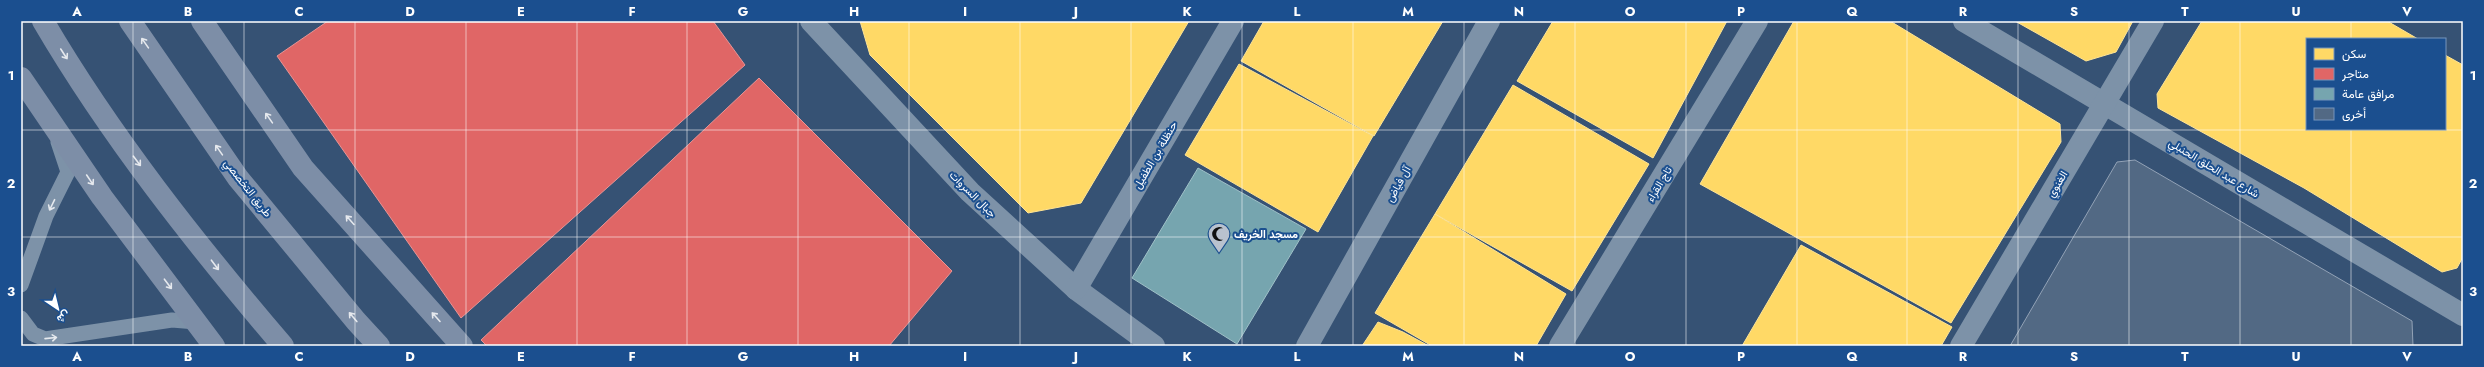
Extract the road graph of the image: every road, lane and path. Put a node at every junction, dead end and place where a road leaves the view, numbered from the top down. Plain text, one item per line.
1 (43, 21) edge
2 (130, 21) edge
3 (202, 21) edge
4 (1233, 21) edge
5 (1489, 21) edge
6 (1757, 21) edge
7 (1964, 21) edge
8 (2153, 21) edge
9 (816, 23) edge
10 (21, 78) edge
11 (2105, 104) junction
12 (48, 117) junction
13 (21, 285) edge
14 (1076, 289) junction
15 (2463, 315) edge
16 (21, 318) edge
17 (196, 322) junction
18 (214, 346) edge
19 (283, 346) edge
20 (379, 346) edge
21 (462, 346) edge
22 (1154, 346) edge
23 (1307, 346) edge
24 (1560, 346) edge
25 (1961, 346) edge

1 -> 19 main road
20 -> 2 main road, طريق التخصصي
21 -> 3 main road
4 - 14 street, حنظلة بن الطفيل
5 - 23 street, آل فياض
6 - 24 street, تاج القراء
7 - 11 street, شارع عبد الحلق الحنبلي
8 - 11 street, الغنوي
9 - 14 street, جبال السروات
10 - 12 main road
11 - 15 street, شارع عبد الحلق الحنبلي
11 - 25 street, الغنوي
12 -> 13 lane
12 -> 17 main road
14 - 22 street, جبال السروات
16 -> 17 lane
17 - 18 main road

